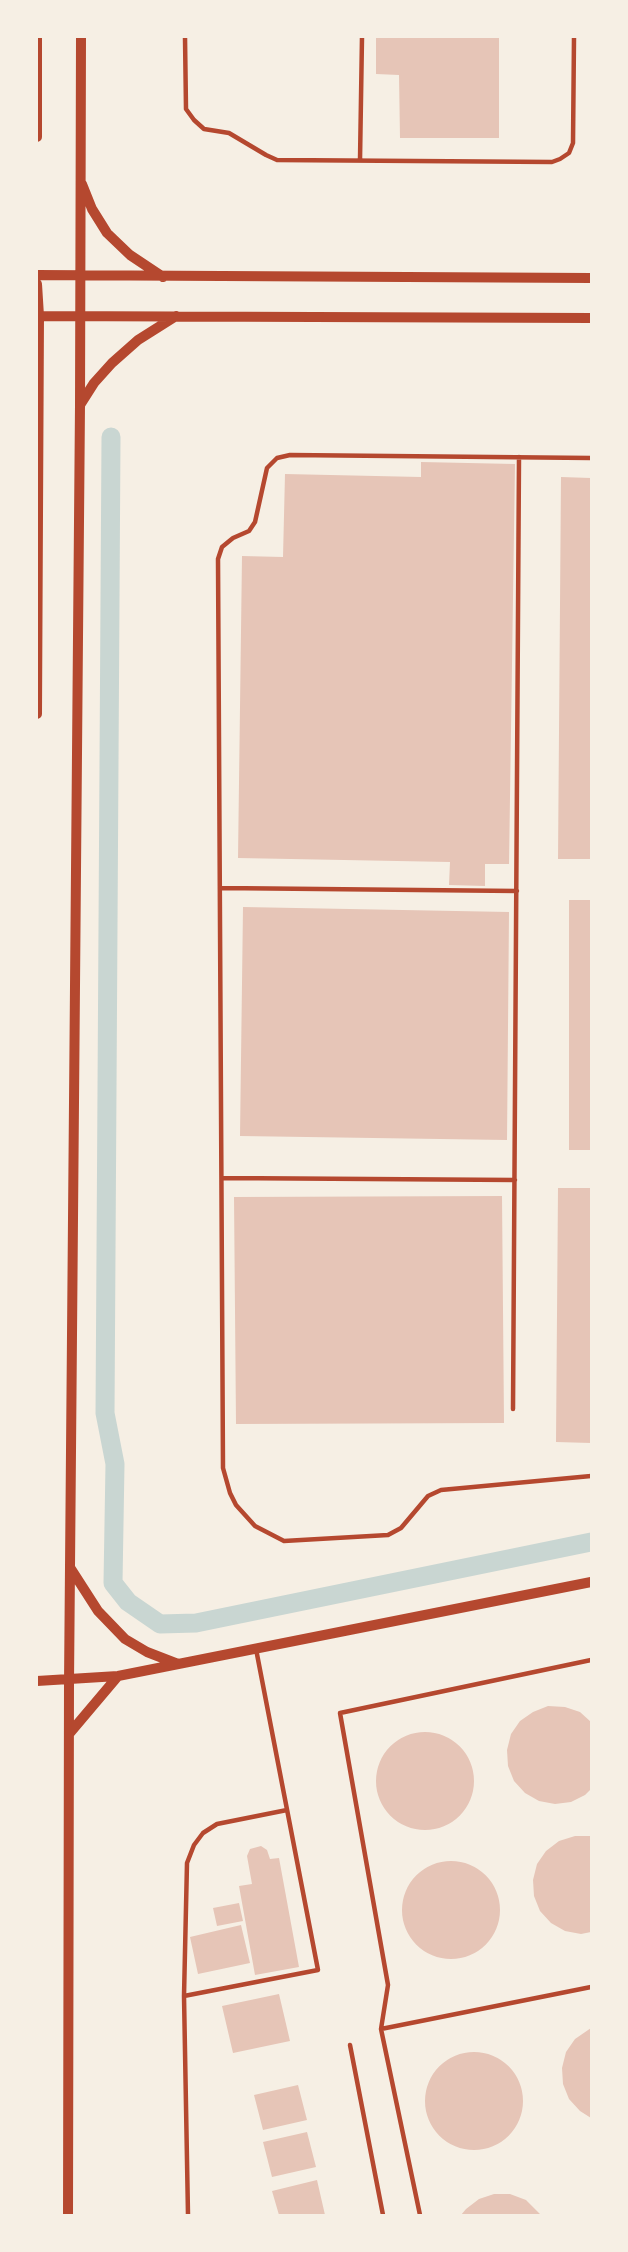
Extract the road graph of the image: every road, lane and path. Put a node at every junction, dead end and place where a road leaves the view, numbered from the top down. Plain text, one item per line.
1 (37, 37) edge
2 (81, 37) edge
3 (184, 37) edge
4 (362, 37) edge
5 (574, 37) edge
6 (37, 137) edge
7 (360, 160) junction
8 (80, 178) junction
9 (37, 275) edge
10 (80, 276) junction
11 (163, 277) junction
12 (591, 278) edge
13 (37, 284) edge
14 (38, 316) edge
15 (80, 316) junction
16 (176, 316) junction
17 (591, 318) edge
18 (80, 405) junction
19 (37, 412) edge
20 (519, 457) junction
21 (591, 458) edge
22 (37, 679) edge
23 (37, 714) edge
24 (220, 888) junction
25 (517, 891) junction
26 (222, 1178) junction
27 (515, 1180) junction
28 (513, 1409) dead end
29 (591, 1476) edge
30 (71, 1569) junction
31 (591, 1582) edge
32 (256, 1649) junction
33 (591, 1660) edge
34 (178, 1664) junction
35 (118, 1676) junction
36 (37, 1681) edge
37 (69, 1681) junction
38 (69, 1734) junction
39 (288, 1810) junction
40 (591, 1987) edge
41 (184, 1996) junction
42 (382, 2029) junction
43 (350, 2046) dead end
44 (68, 2215) edge
45 (188, 2215) edge
46 (383, 2215) edge
47 (420, 2215) edge

1 - 6 street
2 - 8 street
3 - 7 lane
4 - 7 lane
5 - 7 lane
8 - 10 street
8 - 11 street
9 - 10 street
10 - 11 street
10 - 15 street
11 - 12 street
13 - 14 street
14 - 15 street
14 - 19 street
15 - 16 street
15 - 18 street
16 - 17 street
16 - 18 street
18 - 30 street
19 - 22 street
20 - 21 lane
20 - 24 lane
20 - 25 lane
22 - 23 street
24 - 25 lane
24 - 26 lane
25 - 27 lane
26 - 27 lane
26 - 29 lane
27 - 28 lane
30 - 34 street
30 - 37 street
31 - 32 street
32 - 34 street
32 - 39 lane
33 - 42 lane
34 - 35 street
35 - 37 street
35 - 38 street
36 - 37 street
37 - 38 street
38 - 44 street
39 - 41 lane
39 - 41 lane
40 - 42 lane
41 - 45 lane
42 - 47 lane
43 - 46 lane

